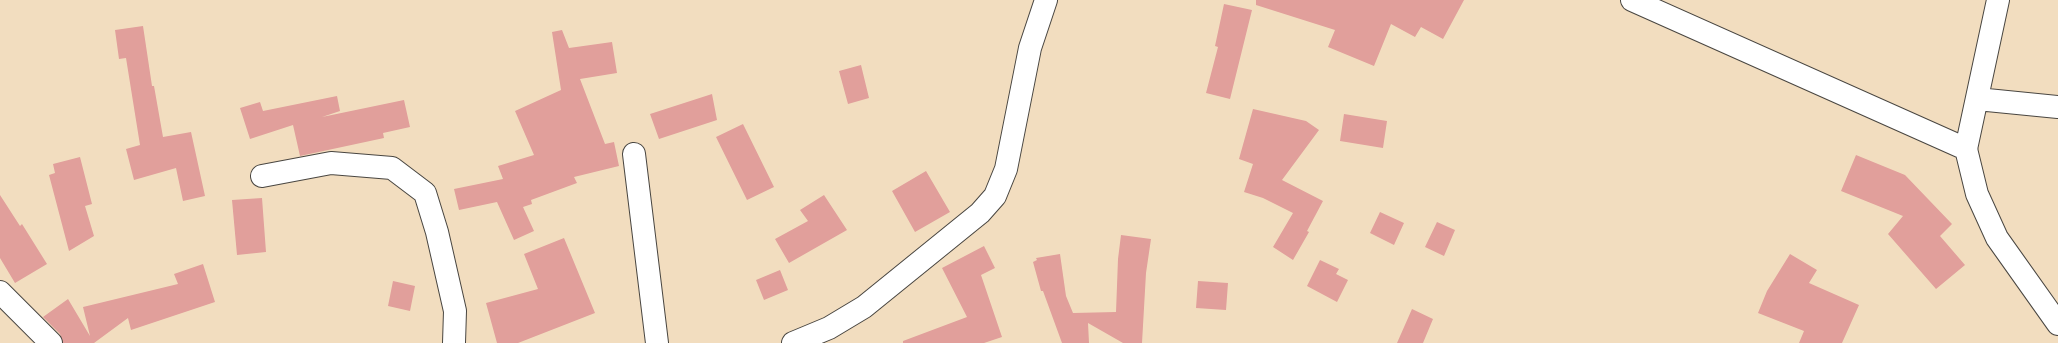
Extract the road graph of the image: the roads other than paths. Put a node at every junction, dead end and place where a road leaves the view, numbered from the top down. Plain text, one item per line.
1 (1046, 0) edge
2 (1632, 0) edge
3 (1998, 0) edge
4 (1977, 99) junction
5 (2058, 107) edge
6 (1966, 149) junction
7 (634, 154) dead end
8 (262, 176) dead end
9 (0, 292) edge
10 (2058, 324) edge
11 (51, 343) edge
12 (454, 343) edge
13 (657, 343) edge
14 (792, 343) edge

1 - 14 street
2 - 6 street
3 - 4 street
4 - 5 street
4 - 6 street
6 - 10 street
7 - 13 street
8 - 12 street
9 - 11 street

